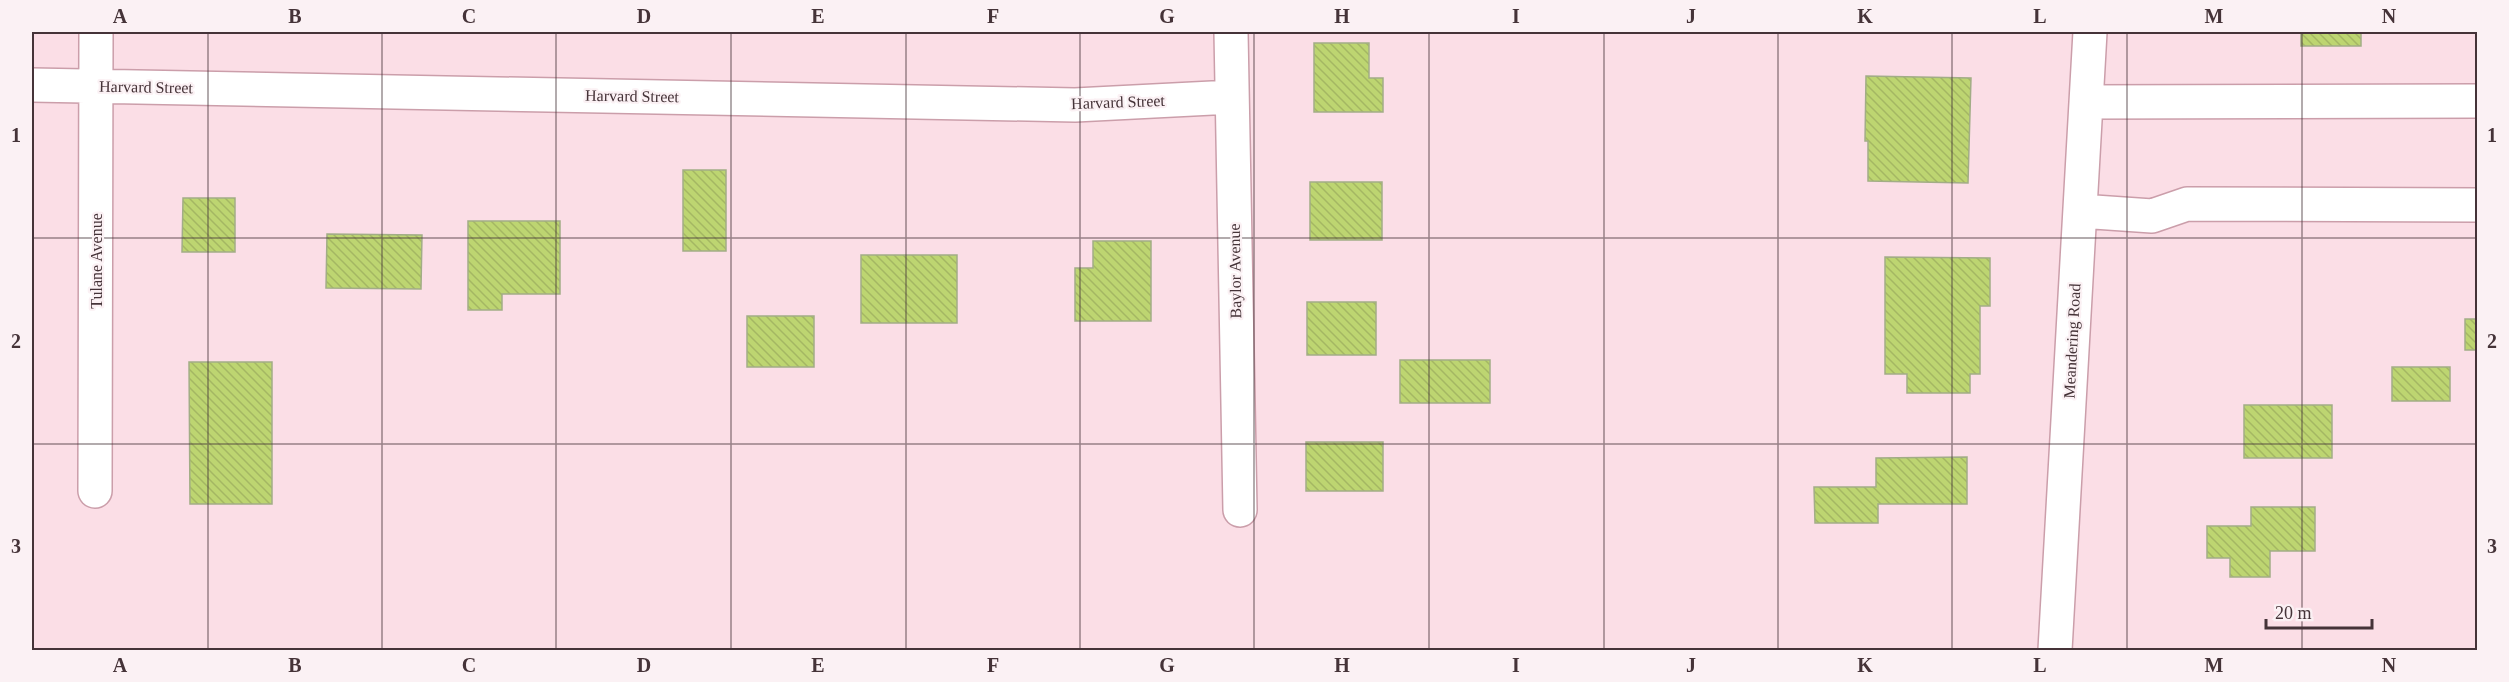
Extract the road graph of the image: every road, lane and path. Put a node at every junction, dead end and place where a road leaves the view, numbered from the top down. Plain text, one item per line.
1 (96, 32) edge
2 (1231, 32) edge
3 (2090, 32) edge
4 (32, 85) edge
5 (96, 86) junction
6 (1232, 97) junction
7 (2478, 101) edge
8 (2086, 102) junction
9 (2478, 205) edge
10 (2079, 211) junction
11 (95, 491) dead end
12 (1240, 510) dead end
13 (2055, 651) edge

1 - 5 street, Tulane Avenue
2 - 6 street, Baylor Avenue
3 - 8 street, Meandering Road
4 - 5 street, Harvard Street
5 - 6 street, Harvard Street
5 - 11 street, Tulane Avenue
6 - 12 street, Baylor Avenue
7 - 8 street
8 - 10 street, Meandering Road
9 - 10 street
10 - 13 street, Meandering Road

